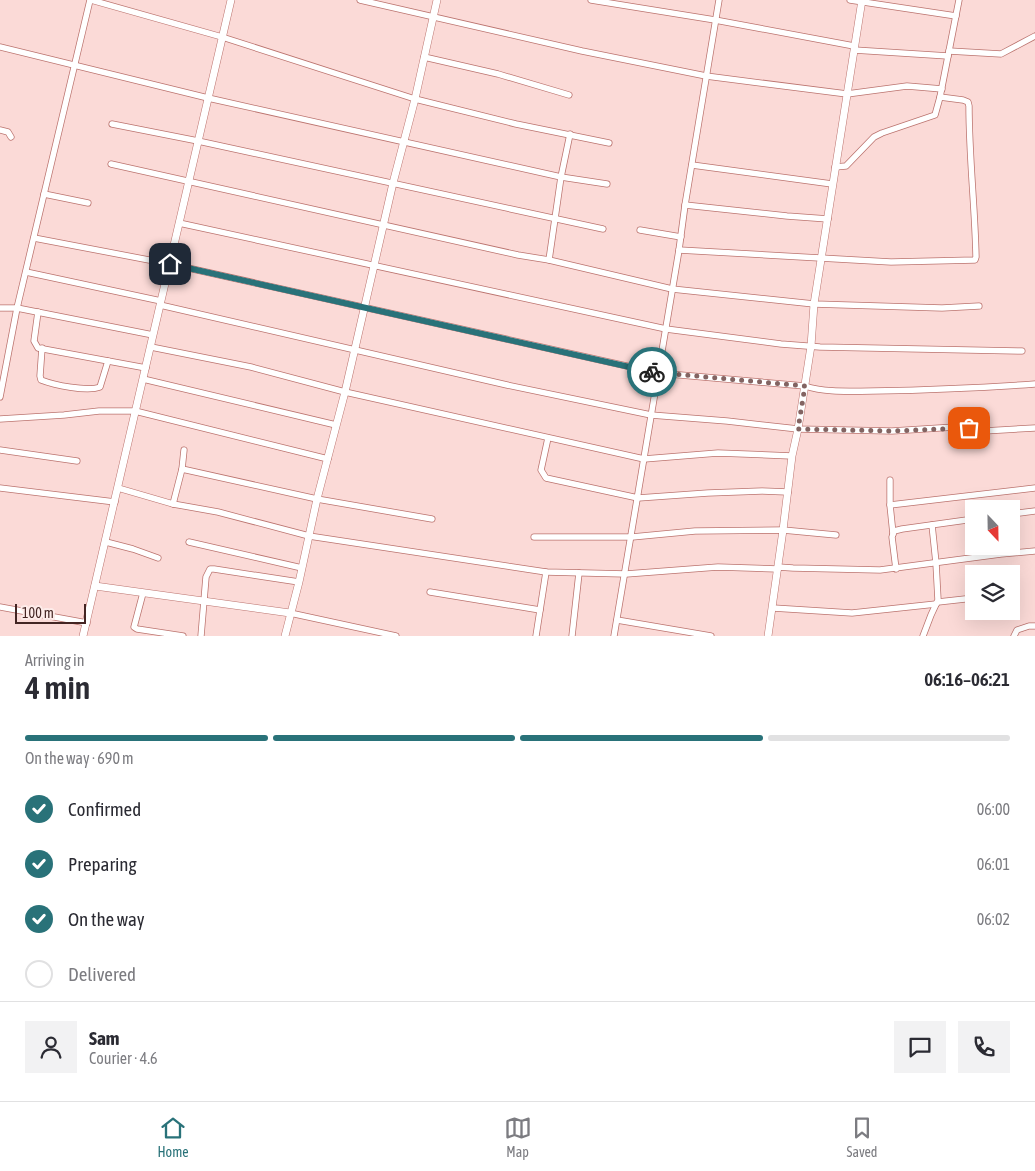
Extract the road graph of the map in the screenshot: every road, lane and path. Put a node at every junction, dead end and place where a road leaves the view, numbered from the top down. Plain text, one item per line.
1 (91, 0) edge
2 (231, 0) edge
3 (360, 0) edge
4 (437, 0) edge
5 (591, 0) edge
6 (719, 0) edge
7 (850, 0) edge
8 (958, 0) edge
9 (861, 1) edge
10 (956, 16) junction
11 (433, 17) junction
12 (715, 20) junction
13 (1035, 36) edge
14 (222, 37) junction
15 (0, 47) edge
16 (854, 48) junction
17 (949, 54) junction
18 (424, 57) junction
19 (74, 66) junction
20 (706, 76) junction
21 (942, 89) junction
22 (847, 94) junction
23 (569, 96) dead end
24 (940, 97) junction
25 (208, 98) junction
26 (415, 99) junction
27 (112, 124) dead end
28 (0, 130) edge
29 (570, 134) junction
30 (11, 137) dead end
31 (198, 141) junction
32 (404, 142) junction
33 (609, 144) dead end
34 (112, 164) dead end
35 (692, 164) junction
36 (835, 167) junction
37 (561, 177) junction
38 (189, 182) junction
39 (392, 183) junction
40 (607, 184) dead end
41 (832, 184) junction
42 (44, 194) junction
43 (88, 203) dead end
44 (685, 205) junction
45 (554, 218) junction
46 (828, 219) junction
47 (179, 223) junction
48 (383, 225) junction
49 (603, 228) dead end
50 (640, 230) dead end
51 (681, 237) junction
52 (34, 238) junction
53 (680, 250) junction
54 (821, 259) junction
55 (549, 260) junction
56 (170, 264) junction
57 (374, 267) junction
58 (26, 272) junction
59 (672, 289) junction
60 (161, 303) junction
61 (814, 304) junction
62 (979, 306) dead end
63 (0, 308) edge
64 (17, 308) junction
65 (364, 308) junction
66 (38, 312) junction
67 (666, 329) junction
68 (154, 335) junction
69 (811, 346) junction
70 (151, 347) junction
71 (42, 348) junction
72 (354, 350) junction
73 (1022, 351) dead end
74 (0, 354) edge
75 (8, 355) junction
76 (108, 361) junction
77 (146, 368) junction
78 (658, 374) junction
79 (143, 378) junction
80 (1035, 384) edge
81 (805, 386) junction
82 (345, 392) junction
83 (0, 397) edge
84 (135, 411) junction
85 (651, 415) junction
86 (0, 419) edge
87 (336, 425) junction
88 (1035, 428) edge
89 (798, 429) junction
90 (548, 438) junction
91 (0, 450) edge
92 (184, 450) dead end
93 (792, 456) junction
94 (328, 458) junction
95 (644, 459) junction
96 (77, 461) dead end
97 (182, 469) junction
98 (890, 480) dead end
99 (0, 488) edge
100 (118, 488) junction
101 (1035, 488) edge
102 (788, 492) junction
103 (638, 498) junction
104 (317, 499) junction
105 (115, 502) junction
106 (173, 504) junction
107 (890, 505) junction
108 (1035, 511) edge
109 (1020, 513) edge
110 (432, 519) dead end
111 (965, 520) edge
112 (932, 525) junction
113 (784, 530) junction
114 (893, 534) junction
115 (836, 535) dead end
116 (309, 536) junction
117 (534, 537) dead end
118 (632, 537) junction
119 (106, 542) junction
120 (189, 542) dead end
121 (1035, 551) edge
122 (158, 558) dead end
123 (936, 563) junction
124 (302, 568) junction
125 (778, 568) junction
126 (896, 569) junction
127 (546, 572) junction
128 (579, 573) junction
129 (626, 574) junction
130 (299, 582) junction
131 (95, 586) junction
132 (430, 592) dead end
133 (143, 593) junction
134 (965, 599) edge
135 (204, 601) junction
136 (937, 603) junction
137 (0, 607) edge
138 (773, 608) junction
139 (540, 610) junction
140 (290, 613) junction
141 (617, 620) junction
142 (87, 623) junction
143 (1035, 626) edge
144 (83, 636) edge
145 (183, 636) edge
146 (200, 636) edge
147 (284, 636) edge
148 (396, 636) edge
149 (536, 636) edge
150 (572, 636) edge
151 (614, 636) edge
152 (711, 636) edge
153 (768, 636) edge
154 (923, 636) edge
155 (1014, 636) edge

1 - 14 street
1 - 19 street
2 - 14 street
3 - 11 street
4 - 11 street
5 - 12 street
6 - 12 street
7 - 9 street
8 - 10 street
9 - 10 street
9 - 16 street
10 - 17 street
11 - 18 street
11 - 20 street
12 - 16 street
12 - 20 street
13 - 17 street
14 - 25 street
14 - 26 street
15 - 19 street
16 - 17 street
16 - 22 street
17 - 21 street
18 - 23 street
18 - 26 street
19 - 25 street
19 - 42 street
20 - 22 street
20 - 35 street
21 - 22 street
21 - 24 street
22 - 36 street
24 - 36 street
24 - 54 street
25 - 31 street
25 - 32 street
26 - 29 street
26 - 32 street
27 - 31 street
28 - 30 street
29 - 33 street
29 - 37 street
31 - 38 street
31 - 39 street
32 - 37 street
32 - 39 street
34 - 38 street
35 - 41 street
35 - 44 street
36 - 41 street
37 - 40 street
37 - 45 street
38 - 47 street
38 - 48 street
39 - 45 street
39 - 48 street
41 - 46 street
42 - 43 street
42 - 52 street
44 - 46 street
44 - 51 street
45 - 49 street
45 - 55 street
46 - 54 street
47 - 56 street
47 - 57 street
48 - 55 street
48 - 57 street
50 - 51 street
51 - 53 street
52 - 56 street
52 - 58 street
53 - 54 street
53 - 59 street
54 - 61 street
55 - 59 street
56 - 60 street
56 - 65 street
57 - 65 street
57 - 67 street
58 - 60 street
58 - 64 street
59 - 61 street
59 - 67 street
60 - 68 street
60 - 72 street
61 - 62 street
61 - 69 street
63 - 64 street
64 - 66 street
64 - 75 street
65 - 72 street
65 - 78 street
66 - 68 street
66 - 71 street
67 - 69 street
67 - 78 street
68 - 70 street
69 - 73 street
69 - 81 street
70 - 77 street
70 - 82 street
71 - 76 street
71 - 76 street
72 - 82 street
72 - 85 street
74 - 75 street
75 - 83 street
76 - 77 street
77 - 79 street
78 - 81 street
78 - 85 street
79 - 84 street
79 - 87 street
80 - 81 street
81 - 89 street
82 - 87 street
82 - 90 street
84 - 86 street
84 - 94 street
84 - 100 street
85 - 89 street
85 - 95 street
87 - 94 street
88 - 89 street
89 - 93 street
90 - 95 street
90 - 103 street
91 - 96 street
92 - 97 street
93 - 95 street
93 - 102 street
94 - 104 street
95 - 103 street
97 - 104 street
97 - 106 street
98 - 107 street
99 - 105 street
100 - 105 street
100 - 106 street
101 - 107 street
102 - 103 street
102 - 113 street
103 - 118 street
104 - 110 street
104 - 116 street
105 - 119 street
106 - 116 street
107 - 114 street
108 - 109 street
111 - 112 street
112 - 114 street
112 - 123 street
113 - 115 street
113 - 118 street
113 - 125 street
114 - 126 street
116 - 124 street
116 - 127 street
117 - 118 street
118 - 129 street
119 - 122 street
119 - 131 street
120 - 124 street
121 - 123 street
123 - 126 street
123 - 136 street
124 - 130 street
125 - 126 street
125 - 129 street
125 - 138 street
127 - 128 street
127 - 139 street
128 - 129 street
128 - 150 street
129 - 141 street
130 - 135 street
130 - 140 street
131 - 133 street
131 - 142 street
132 - 139 street
133 - 135 street
133 - 145 street
134 - 136 street
135 - 140 street
135 - 146 street
136 - 138 street
136 - 154 street
137 - 142 street
138 - 153 street
139 - 149 street
140 - 147 street
140 - 148 street
141 - 151 street
141 - 152 street
142 - 144 street
143 - 155 street

